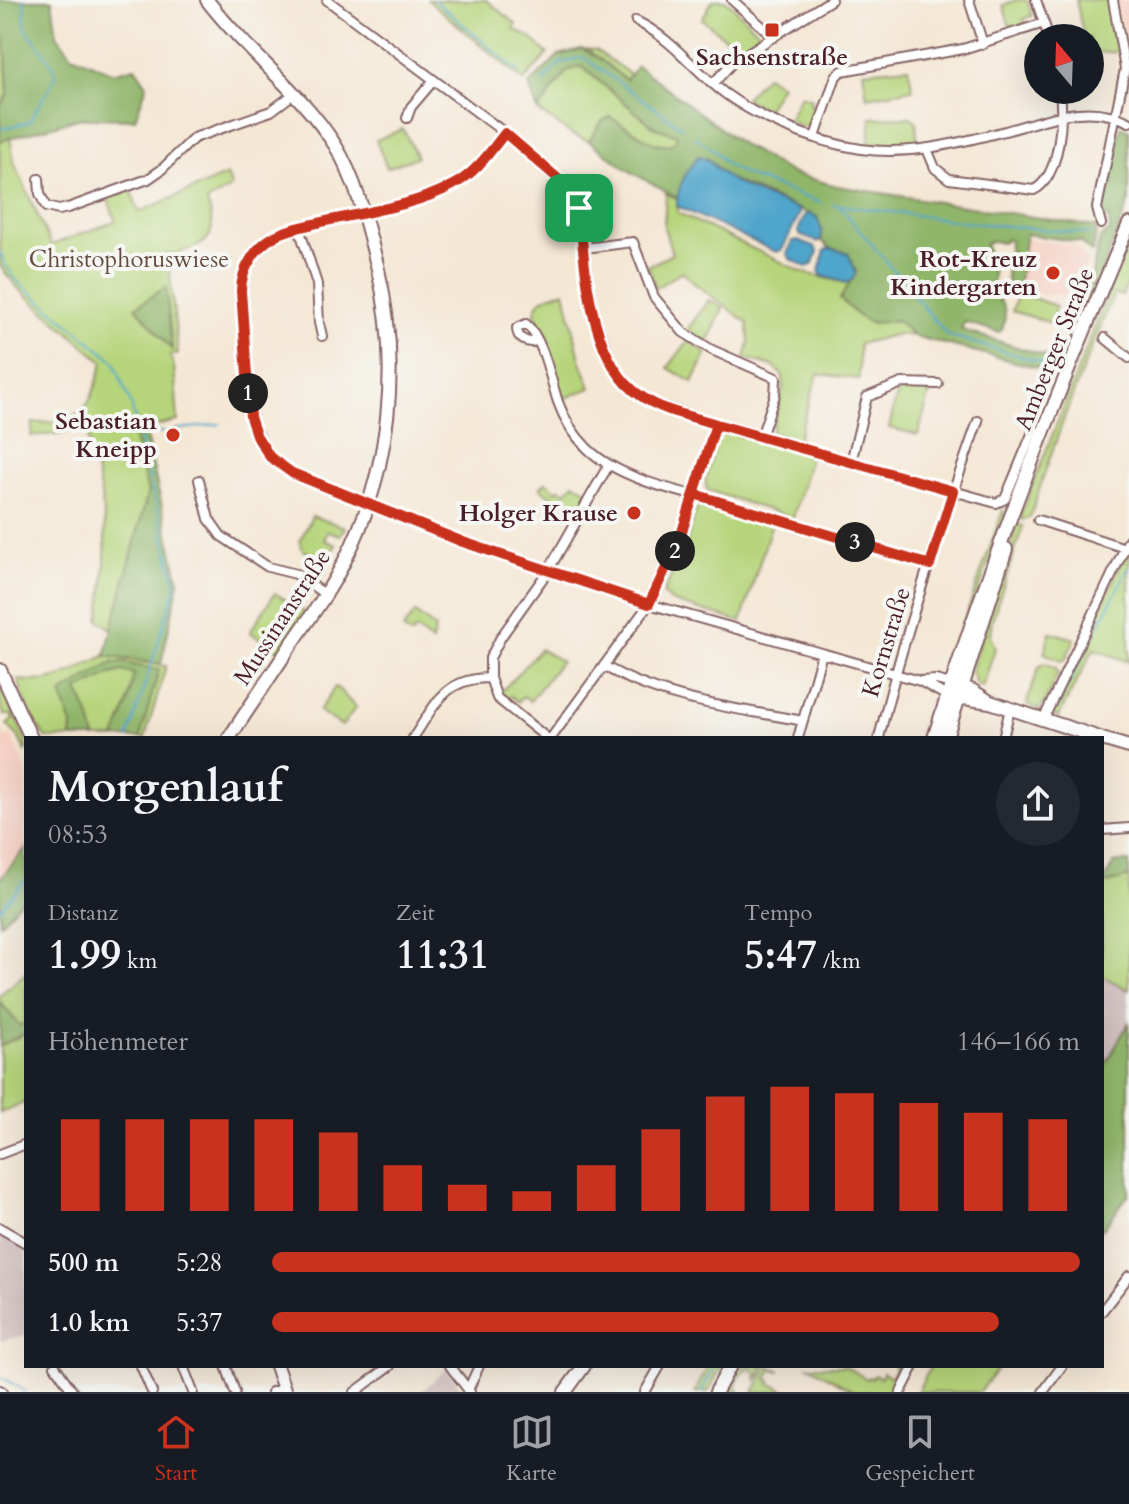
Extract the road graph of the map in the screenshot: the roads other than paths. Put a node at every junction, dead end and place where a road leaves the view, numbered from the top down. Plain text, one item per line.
1 (207, 0) edge
2 (327, 0) edge
3 (732, 0) edge
4 (831, 0) edge
5 (969, 0) edge
6 (1036, 0) edge
7 (1113, 0) edge
8 (636, 21) dead end
9 (1044, 23) joint
10 (774, 37) junction
11 (983, 44) junction
12 (434, 80) junction
13 (713, 84) junction
14 (295, 93) junction
15 (1061, 104) edge
16 (1062, 114) junction
17 (1116, 116) junction
18 (407, 118) dead end
19 (1129, 122) edge
20 (505, 133) junction
21 (815, 137) junction
22 (927, 149) junction
23 (39, 179) dead end
24 (363, 212) junction
25 (1101, 224) dead end
26 (1129, 224) edge
27 (299, 228) junction
28 (584, 248) junction
29 (322, 336) dead end
30 (1105, 338) dead end
31 (537, 341) dead end
32 (1129, 358) edge
33 (938, 384) dead end
34 (978, 421) dead end
35 (716, 424) junction
36 (1034, 429) dead end
37 (761, 437) junction
38 (851, 462) junction
39 (608, 466) junction
40 (199, 480) dead end
41 (953, 491) junction
42 (694, 494) junction
43 (369, 504) junction
44 (1038, 520) dead end
45 (1127, 544) edge
46 (930, 565) junction
47 (548, 571) junction
48 (326, 595) junction
49 (649, 604) junction
50 (822, 653) junction
51 (604, 666) junction
52 (0, 670) edge
53 (895, 674) junction
54 (490, 678) junction
55 (954, 691) junction
56 (1010, 709) junction
57 (1043, 720) junction
58 (803, 721) junction
59 (1059, 732) edge
60 (30, 736) edge
61 (230, 736) edge
62 (414, 736) edge
63 (546, 736) edge
64 (551, 736) edge
65 (799, 736) edge
66 (880, 736) edge
67 (935, 736) edge
68 (946, 736) edge
69 (1003, 736) edge
70 (1087, 736) edge
71 (1104, 739) edge
72 (1129, 747) edge
73 (1129, 828) edge
74 (1104, 830) edge
75 (24, 1145) edge
76 (0, 1154) edge
77 (0, 1228) edge
78 (24, 1242) edge
79 (1129, 1276) edge
80 (1104, 1308) edge
81 (56, 1368) edge
82 (142, 1368) edge
83 (184, 1368) edge
84 (227, 1368) edge
85 (276, 1368) edge
86 (387, 1368) edge
87 (452, 1368) edge
88 (478, 1368) edge
89 (583, 1368) edge
90 (659, 1368) edge
91 (729, 1368) edge
92 (913, 1368) edge
93 (1061, 1368) edge
94 (280, 1391) edge
95 (469, 1391) edge
96 (73, 1392) edge
97 (152, 1392) edge
98 (193, 1392) edge
99 (235, 1392) edge
100 (355, 1392) edge
101 (565, 1392) edge
102 (645, 1392) edge
103 (716, 1392) edge
104 (901, 1392) edge
105 (1043, 1392) edge

1 - 14 main road, Mussinanstraße
2 - 12 street
3 - 10 street
4 - 10 street
5 - 11 street
6 - 9 street
7 - 17 street
8 - 13 street
9 - 11 street
10 - 13 street
11 - 21 street
12 - 18 street
12 - 20 street
13 - 21 street
14 - 23 street
14 - 24 main road, Mussinanstraße
15 - 16 street
16 - 17 street
16 - 22 street
16 - 22 street
17 - 19 street
17 - 25 street
20 - 24 street
20 - 28 street
21 - 22 street
24 - 27 street
24 - 43 main road, Mussinanstraße
26 - 55 main road, Amberger Straße
27 - 29 street
27 - 43 street
28 - 35 street
28 - 37 street
30 - 32 street
31 - 39 street
33 - 38 street
34 - 41 street, Kornstraße
35 - 37 street
35 - 42 street
36 - 41 street
37 - 38 street
38 - 41 street
39 - 42 street
39 - 47 street
40 - 48 street
41 - 46 street, Kornstraße
42 - 46 street
42 - 49 street
43 - 47 street
43 - 48 main road, Mussinanstraße
44 - 45 street
45 - 57 street
46 - 53 street, Kornstraße
47 - 49 street
47 - 54 street
48 - 61 main road, Mussinanstraße
49 - 50 street
49 - 51 street
50 - 53 street
50 - 58 street
51 - 58 street
51 - 64 street
52 - 60 main road
53 - 55 street
53 - 66 street, Kornstraße
54 - 62 street
54 - 63 street
55 - 56 main road
55 - 67 main road, Amberger Straße
55 - 68 main road, Amberger Straße
56 - 57 main road
56 - 69 street
57 - 59 main road
58 - 65 street
59 - 70 main road
71 - 72 main road
73 - 74 street
75 - 76 street
77 - 78 street
79 - 80 street
81 - 96 street
82 - 97 street
83 - 98 street
84 - 99 street
85 - 94 main road
86 - 100 street
87 - 95 street
88 - 95 street
89 - 101 main road
90 - 102 street
91 - 103 main road
92 - 104 street
93 - 105 street

